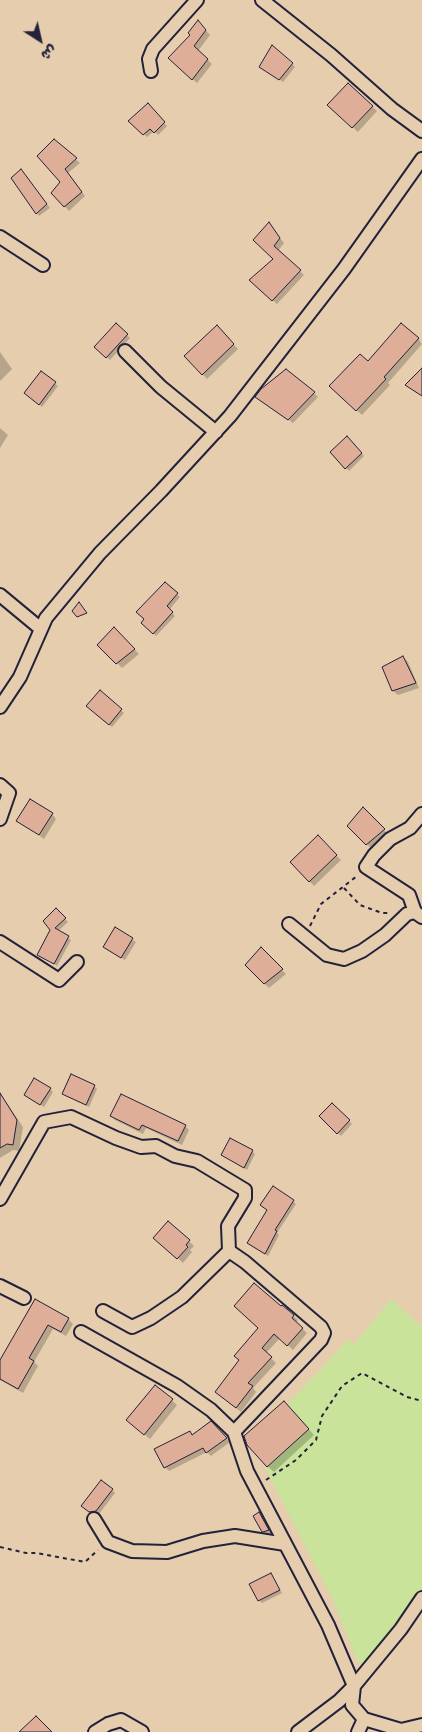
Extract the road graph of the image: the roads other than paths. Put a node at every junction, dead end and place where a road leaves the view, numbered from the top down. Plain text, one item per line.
1 (197, 0) edge
2 (262, 0) edge
3 (151, 71) dead end
4 (421, 126) edge
5 (422, 159) edge
6 (0, 237) edge
7 (43, 265) dead end
8 (125, 351) dead end
9 (216, 432) junction
10 (0, 595) edge
11 (41, 629) junction
12 (0, 708) edge
13 (0, 785) edge
14 (422, 814) edge
15 (0, 819) edge
16 (415, 914) edge
17 (289, 924) dead end
18 (0, 942) edge
19 (78, 962) dead end
20 (0, 1199) edge
21 (229, 1251) junction
22 (0, 1286) edge
23 (24, 1298) dead end
24 (103, 1311) dead end
25 (81, 1332) dead end
26 (234, 1432) junction
27 (94, 1519) dead end
28 (285, 1544) junction
29 (422, 1598) edge
30 (354, 1686) junction
31 (364, 1719) junction
32 (422, 1725) edge
33 (95, 1732) edge
34 (142, 1732) edge
35 (298, 1732) edge
36 (358, 1732) edge

1 - 3 street
2 - 4 street
5 - 9 street
6 - 7 street
8 - 9 street
9 - 11 street
10 - 11 street
11 - 12 street
13 - 15 street
14 - 16 street
16 - 17 street
18 - 19 street
20 - 21 street
21 - 24 street
21 - 26 street
22 - 23 street
25 - 26 street
26 - 28 street
27 - 28 street
28 - 30 street
29 - 30 street
30 - 31 street
30 - 35 street
31 - 32 street
31 - 36 street
33 - 34 street

